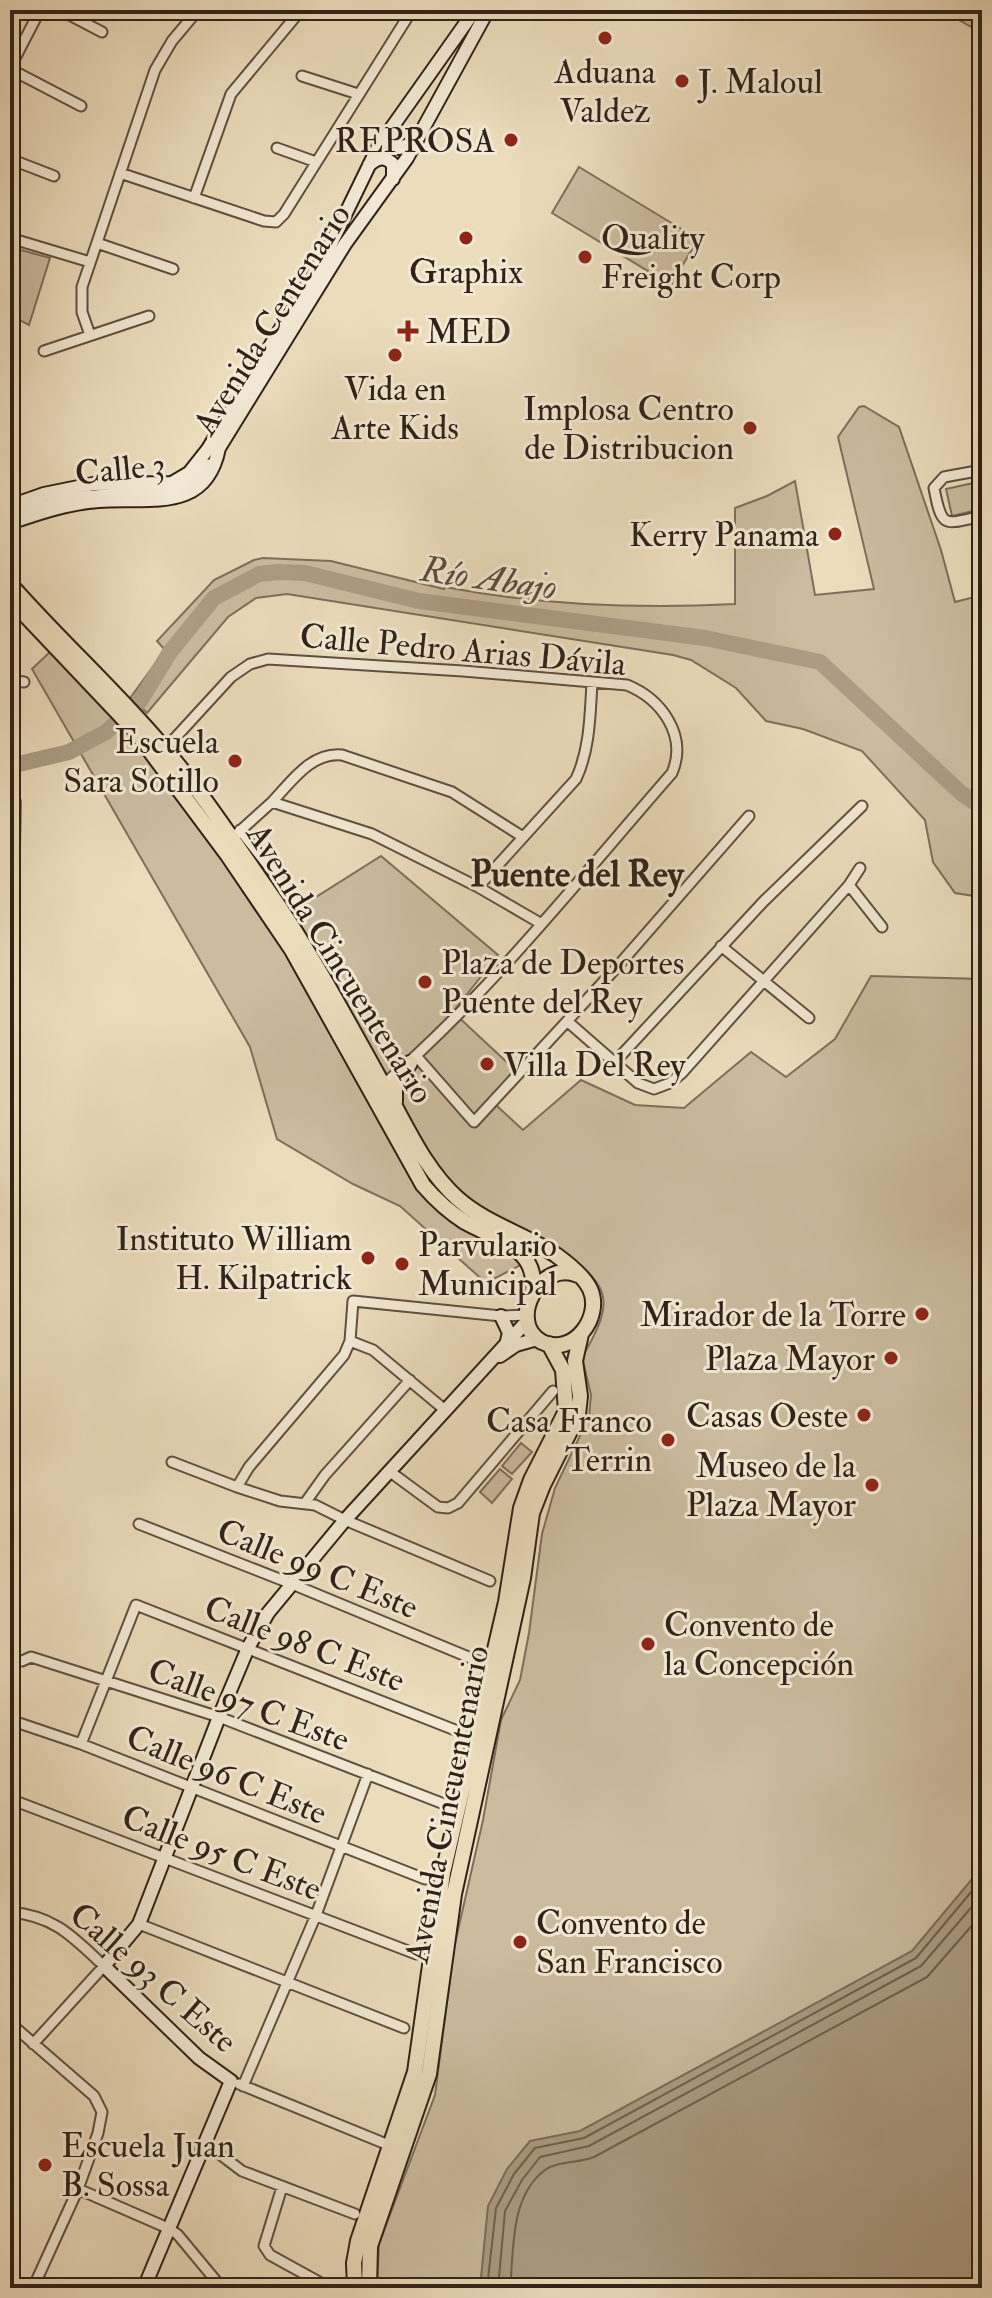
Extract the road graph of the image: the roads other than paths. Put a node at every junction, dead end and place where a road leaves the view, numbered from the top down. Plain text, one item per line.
1 (19, 10) edge
2 (40, 10) edge
3 (60, 10) edge
4 (198, 10) edge
5 (301, 10) edge
6 (412, 10) edge
7 (475, 10) edge
8 (488, 10) edge
9 (10, 27) edge
10 (102, 32) dead end
11 (10, 69) edge
12 (302, 76) dead end
13 (358, 94) junction
14 (81, 106) dead end
15 (390, 130) junction
16 (415, 143) junction
17 (277, 148) dead end
18 (10, 159) edge
19 (316, 162) junction
20 (369, 165) junction
21 (120, 173) junction
22 (54, 176) dead end
23 (393, 179) junction
24 (194, 198) junction
25 (10, 238) edge
26 (97, 243) junction
27 (90, 262) junction
28 (173, 269) dead end
29 (149, 316) dead end
30 (90, 335) junction
31 (44, 351) dead end
32 (219, 448) junction
33 (982, 470) edge
34 (15, 508) edge
35 (10, 514) edge
36 (982, 516) edge
37 (10, 523) edge
38 (10, 584) edge
39 (10, 599) edge
40 (10, 680) edge
41 (24, 682) dead end
42 (592, 683) junction
43 (121, 708) junction
44 (140, 728) junction
45 (165, 749) junction
46 (272, 802) junction
47 (862, 806) dead end
48 (749, 816) dead end
49 (235, 835) junction
50 (523, 837) junction
51 (860, 868) dead end
52 (849, 885) junction
53 (478, 887) junction
54 (298, 904) dead end
55 (540, 923) junction
56 (882, 927) dead end
57 (721, 946) junction
58 (764, 980) junction
59 (809, 1018) dead end
60 (567, 1021) junction
61 (369, 1061) junction
62 (409, 1063) junction
63 (614, 1063) junction
64 (383, 1085) junction
65 (395, 1106) junction
66 (434, 1198) junction
67 (578, 1275) junction
68 (532, 1295) junction
69 (501, 1316) junction
70 (528, 1318) junction
71 (581, 1334) junction
72 (350, 1341) junction
73 (507, 1341) junction
74 (543, 1342) junction
75 (484, 1367) junction
76 (410, 1380) junction
77 (553, 1391) dead end
78 (445, 1410) junction
79 (172, 1462) dead end
80 (389, 1471) junction
81 (237, 1487) junction
82 (305, 1503) junction
83 (345, 1520) junction
84 (139, 1524) dead end
85 (490, 1581) dead end
86 (292, 1584) junction
87 (248, 1648) junction
88 (22, 1661) dead end
89 (478, 1661) dead end
90 (107, 1681) junction
91 (219, 1717) junction
92 (10, 1720) edge
93 (455, 1730) dead end
94 (81, 1744) junction
95 (368, 1774) junction
96 (192, 1788) junction
97 (10, 1799) edge
98 (457, 1809) junction
99 (341, 1847) junction
100 (165, 1858) junction
101 (425, 1879) dead end
102 (10, 1912) edge
103 (316, 1915) junction
104 (139, 1924) junction
105 (416, 1954) dead end
106 (104, 1966) junction
107 (289, 1983) junction
108 (10, 2023) edge
109 (404, 2028) dead end
110 (33, 2044) junction
111 (237, 2084) junction
112 (205, 2143) junction
113 (391, 2146) junction
114 (282, 2187) junction
115 (78, 2189) junction
116 (355, 2214) dead end
117 (170, 2229) junction
118 (33, 2288) edge
119 (144, 2288) edge
120 (222, 2288) edge
121 (330, 2288) edge
122 (355, 2288) edge
123 (369, 2288) edge

1 - 9 street
2 - 11 street
3 - 10 street
4 - 21 street
5 - 24 street
6 - 13 street
7 - 15 main road, Avenida Centenario
8 - 16 main road, Avenida Centenario
11 - 14 street
12 - 13 street
13 - 19 street
15 - 16 main road
15 - 20 main road, Avenida Centenario
16 - 23 main road, Avenida Centenario
17 - 19 street
18 - 22 street
19 - 24 street
20 - 23 main road
20 - 34 main road, Avenida Centenario
21 - 24 street
21 - 26 street
23 - 32 main road, Avenida Centenario
25 - 27 street
26 - 27 street
26 - 28 street
27 - 30 street
29 - 30 street
30 - 31 street
32 - 34 street, Calle 3
32 - 37 main road, Avenida Centenario
33 - 36 street
34 - 35 street, Calle 3
38 - 43 main road, Avenida Cincuentenario
39 - 43 main road, Avenida Cincuentenario
40 - 41 street
42 - 45 street, Calle Pedro Arias Dávila
42 - 50 street
42 - 55 street, Calle Pedro Arias Dávila
43 - 44 main road, Avenida Cincuentenario
44 - 45 main road, Avenida Cincuentenario
44 - 66 main road, Avenida Cincuentenario
45 - 49 main road, Avenida Cincuentenario
46 - 49 street
46 - 50 street
46 - 53 street
47 - 57 street
48 - 60 street
49 - 54 street
49 - 61 main road, Avenida Cincuentenario
50 - 53 street
51 - 52 street
52 - 56 street
52 - 58 street
53 - 55 street
55 - 62 street, Calle Pedro Arias Dávila
57 - 58 street
57 - 63 street
58 - 59 street
58 - 63 street
60 - 62 street
60 - 63 street
61 - 62 main road
61 - 64 main road, Avenida Cincuentenario
62 - 64 street, Calle Pedro Arias Dávila
62 - 65 main road
64 - 65 main road, Avenida Cincuentenario
64 - 66 main road
65 - 67 main road, Avenida Cincuentenario
66 - 68 main road, Avenida Cincuentenario
67 - 68 main road
67 - 71 main road
68 - 70 main road
69 - 70 street
69 - 72 street
69 - 73 main road
70 - 73 main road
70 - 74 main road
71 - 74 main road
71 - 123 main road, Avenida Cincuentenario
72 - 76 street
72 - 81 street
73 - 75 main road
74 - 75 main road
74 - 98 main road, Avenida Cincuentenario
75 - 78 main road
76 - 78 street
76 - 82 street
77 - 80 street
78 - 80 main road
79 - 81 street
80 - 83 main road
81 - 82 street
82 - 83 street
83 - 85 street
83 - 86 main road
84 - 86 street, Calle 99 C Este
86 - 87 main road
86 - 89 street, Calle 99 C Este
87 - 90 street, Calle 98 C Este
87 - 91 main road
87 - 93 street, Calle 98 C Este
88 - 90 street, Calle 97 C Este
90 - 91 street, Calle 97 C Este
90 - 94 street
91 - 95 street, Calle 97 C Este
91 - 96 main road
92 - 94 street, Calle 96 C Este
94 - 96 street, Calle 96 C Este
95 - 98 street, Calle 97 C Este
95 - 99 street
96 - 99 street, Calle 96 C Este
96 - 100 main road
97 - 100 street, Calle 95 C Este
98 - 113 main road, Avenida Cincuentenario
99 - 101 street, Calle 96 C Este
99 - 103 street
100 - 103 street, Calle 95 C Este
100 - 104 main road
102 - 106 street, Calle 93 C Este
103 - 105 street, Calle 95 C Este
103 - 107 street
104 - 106 main road
104 - 107 street
106 - 110 street
106 - 111 main road, Calle 93 C Este
107 - 109 street
107 - 111 street
108 - 110 street
110 - 115 street
111 - 112 main road
111 - 113 street, Calle 93 C Este
112 - 114 street
112 - 117 main road
113 - 122 main road, Avenida Cincuentenario
114 - 116 street
114 - 121 street
115 - 117 street
115 - 118 street
117 - 119 main road
117 - 120 street

